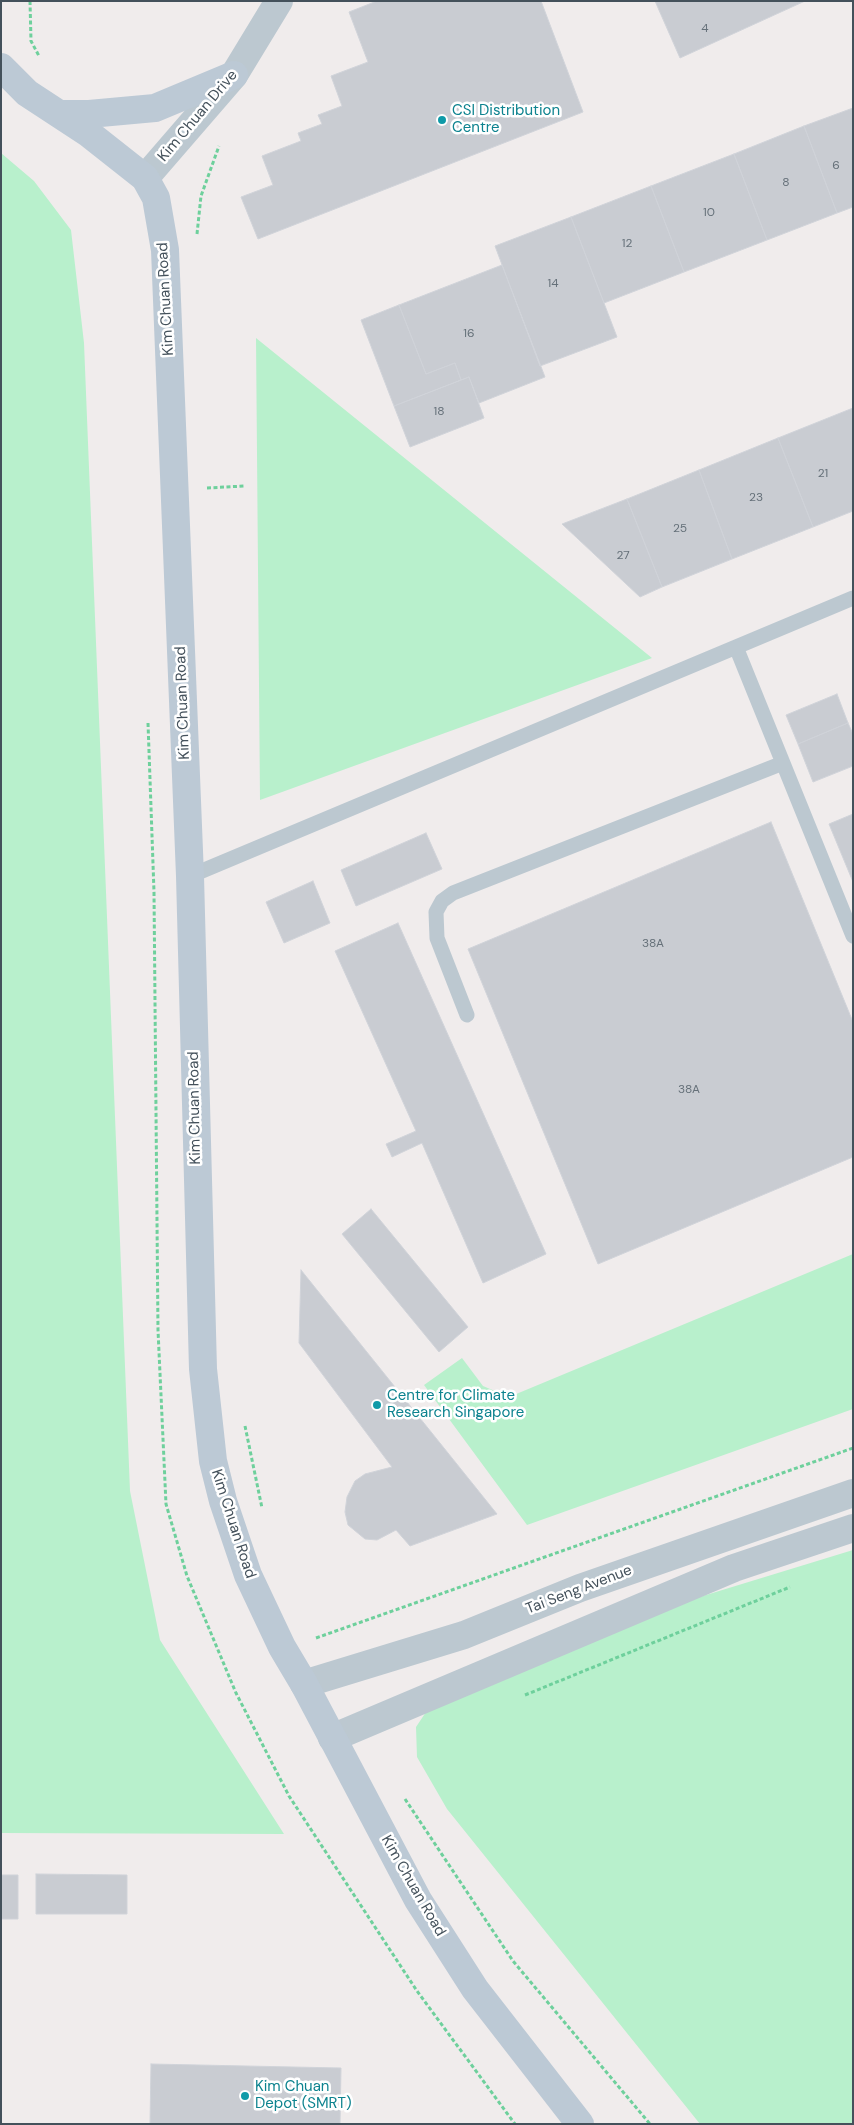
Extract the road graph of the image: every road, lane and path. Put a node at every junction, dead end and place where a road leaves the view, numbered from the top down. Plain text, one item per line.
1 (30, 1) edge
2 (279, 1) edge
3 (40, 59) dead end
4 (1, 67) edge
5 (234, 75) junction
6 (59, 114) junction
7 (220, 143) dead end
8 (146, 178) junction
9 (197, 235) dead end
10 (244, 486) dead end
11 (215, 488) dead end
12 (853, 598) edge
13 (736, 648) junction
14 (783, 763) junction
15 (190, 876) junction
16 (853, 936) edge
17 (467, 1014) dead end
18 (243, 1419) dead end
19 (853, 1448) edge
20 (853, 1493) edge
21 (263, 1512) dead end
22 (853, 1528) edge
23 (798, 1583) dead end
24 (332, 1675) junction
25 (304, 1684) junction
26 (523, 1696) dead end
27 (332, 1738) junction
28 (403, 1797) dead end
29 (580, 2124) edge
30 (650, 2124) edge

1 - 3 path
2 - 5 street, Kim Chuan Drive
4 - 6 main road, Kim Chuan Road
5 - 6 main road
5 - 8 street, Kim Chuan Drive
6 - 8 main road, Kim Chuan Road
7 - 9 path
8 - 15 main road, Kim Chuan Road
10 - 11 path
12 - 13 lane
13 - 14 lane
13 - 15 lane
14 - 16 lane
14 - 17 lane
15 - 25 main road, Kim Chuan Road
18 - 21 path
19 - 24 path
20 - 24 street, Tai Seng Avenue
22 - 27 street
23 - 26 path
24 - 25 street, Tai Seng Avenue
25 - 27 main road, Kim Chuan Road
27 - 29 main road, Kim Chuan Road
28 - 30 path

